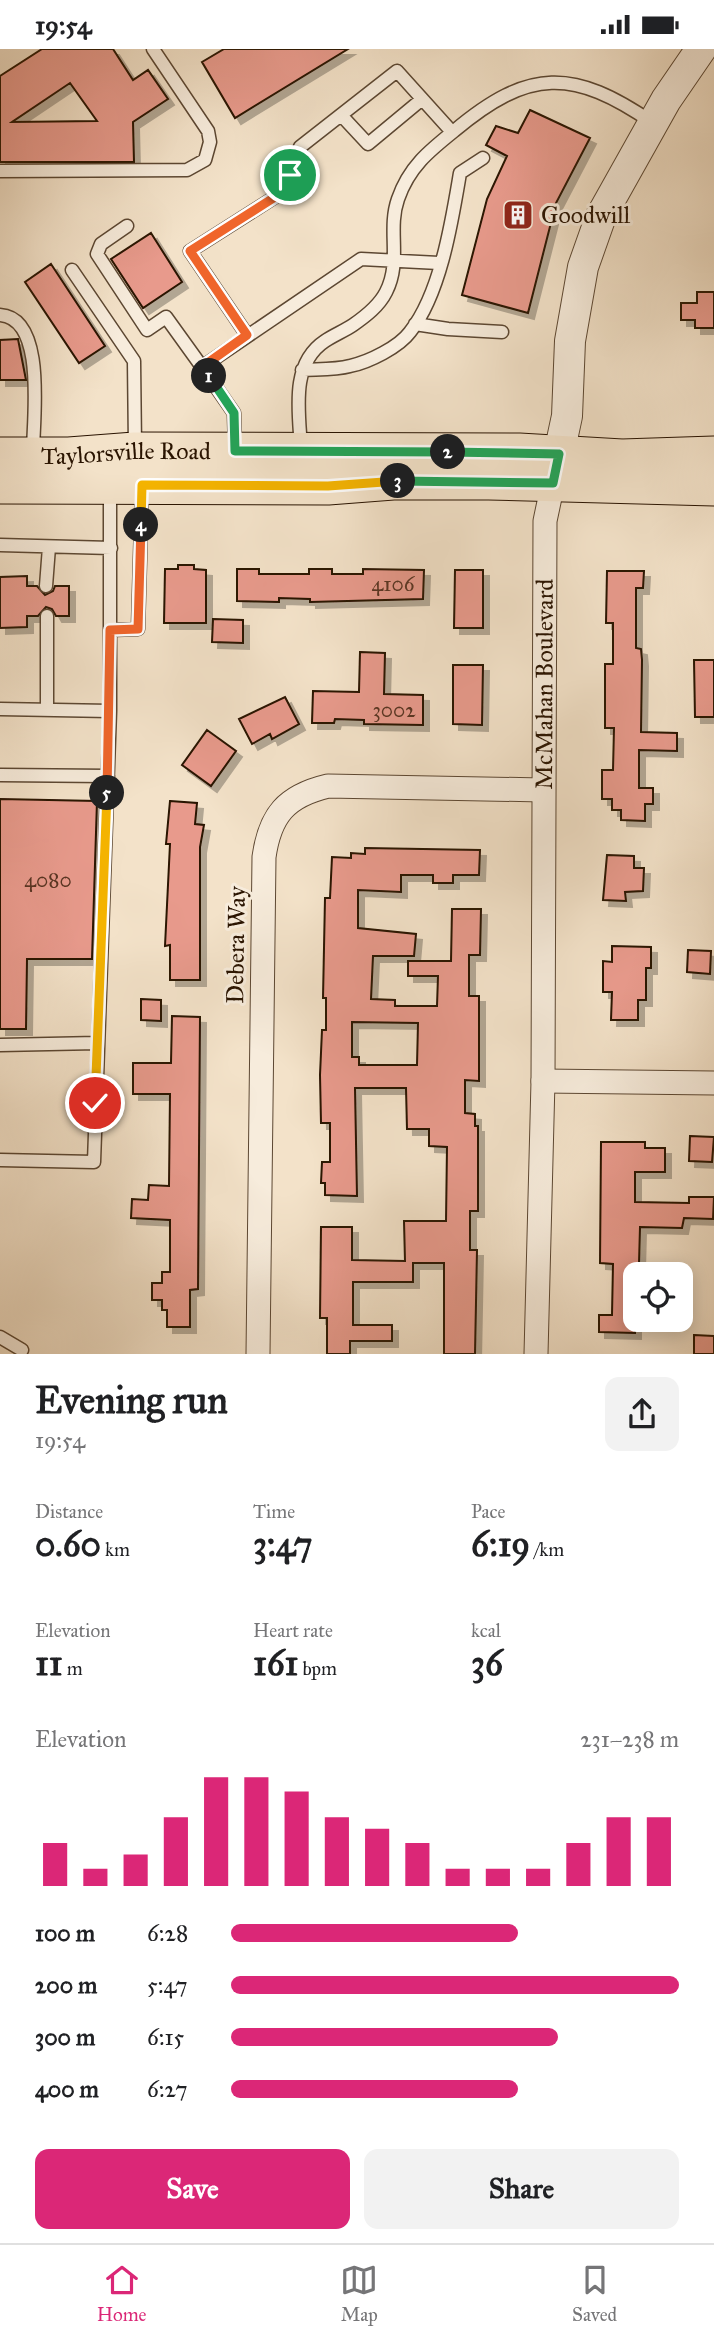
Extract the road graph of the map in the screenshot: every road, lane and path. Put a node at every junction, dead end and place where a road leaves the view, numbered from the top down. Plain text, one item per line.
1 (153, 49) edge
2 (701, 49) edge
3 (421, 100) junction
4 (341, 115) junction
5 (653, 124) junction
6 (452, 132) junction
7 (483, 158) dead end
8 (0, 171) edge
9 (127, 226) dead end
10 (396, 260) junction
11 (439, 263) junction
12 (72, 270) dead end
13 (0, 315) edge
14 (415, 324) junction
15 (502, 332) dead end
16 (247, 335) junction
17 (202, 367) junction
18 (302, 370) junction
19 (235, 451) junction
20 (301, 452) junction
21 (714, 455) edge
22 (17, 456) edge
23 (556, 469) junction
24 (129, 474) junction
25 (0, 485) edge
26 (714, 487) edge
27 (0, 545) edge
28 (49, 547) junction
29 (111, 548) junction
30 (46, 586) dead end
31 (47, 616) dead end
32 (110, 630) junction
33 (0, 709) edge
34 (47, 710) junction
35 (110, 711) junction
36 (0, 775) edge
37 (107, 776) junction
38 (543, 790) junction
39 (97, 1043) junction
40 (0, 1045) edge
41 (543, 1081) junction
42 (714, 1083) edge
43 (0, 1160) edge
44 (1, 1339) edge
45 (22, 1350) dead end
46 (258, 1354) edge
47 (536, 1354) edge

1 - 8 lane
2 - 5 street, McMahan Boulevard
3 - 4 lane
3 - 4 lane
3 - 6 lane
4 - 16 lane
5 - 6 lane
5 - 23 street, McMahan Boulevard
6 - 10 lane
7 - 11 lane
9 - 17 lane
10 - 11 lane
10 - 16 lane
10 - 18 lane
11 - 14 lane
12 - 24 lane
13 - 22 lane
14 - 15 lane
14 - 18 lane
16 - 17 lane
17 - 19 lane
18 - 20 lane
19 - 20 main road, Taylorsville Road
19 - 24 main road, Taylorsville Road
20 - 23 main road, Taylorsville Road
21 - 23 main road, Taylorsville Road
22 - 24 main road, Taylorsville Road
23 - 24 main road, Taylorsville Road
23 - 26 main road, Taylorsville Road
23 - 38 street, McMahan Boulevard
24 - 25 main road, Taylorsville Road
24 - 29 lane
24 - 32 lane
27 - 28 lane
28 - 29 lane
28 - 30 lane
29 - 32 lane
31 - 34 lane
32 - 35 lane
33 - 34 lane
34 - 35 lane
35 - 37 lane
36 - 37 lane
37 - 39 lane
38 - 41 street, McMahan Boulevard
38 - 46 street, Debera Way
39 - 40 lane
39 - 43 lane
41 - 42 street
41 - 47 street, McMahan Boulevard
44 - 45 lane

